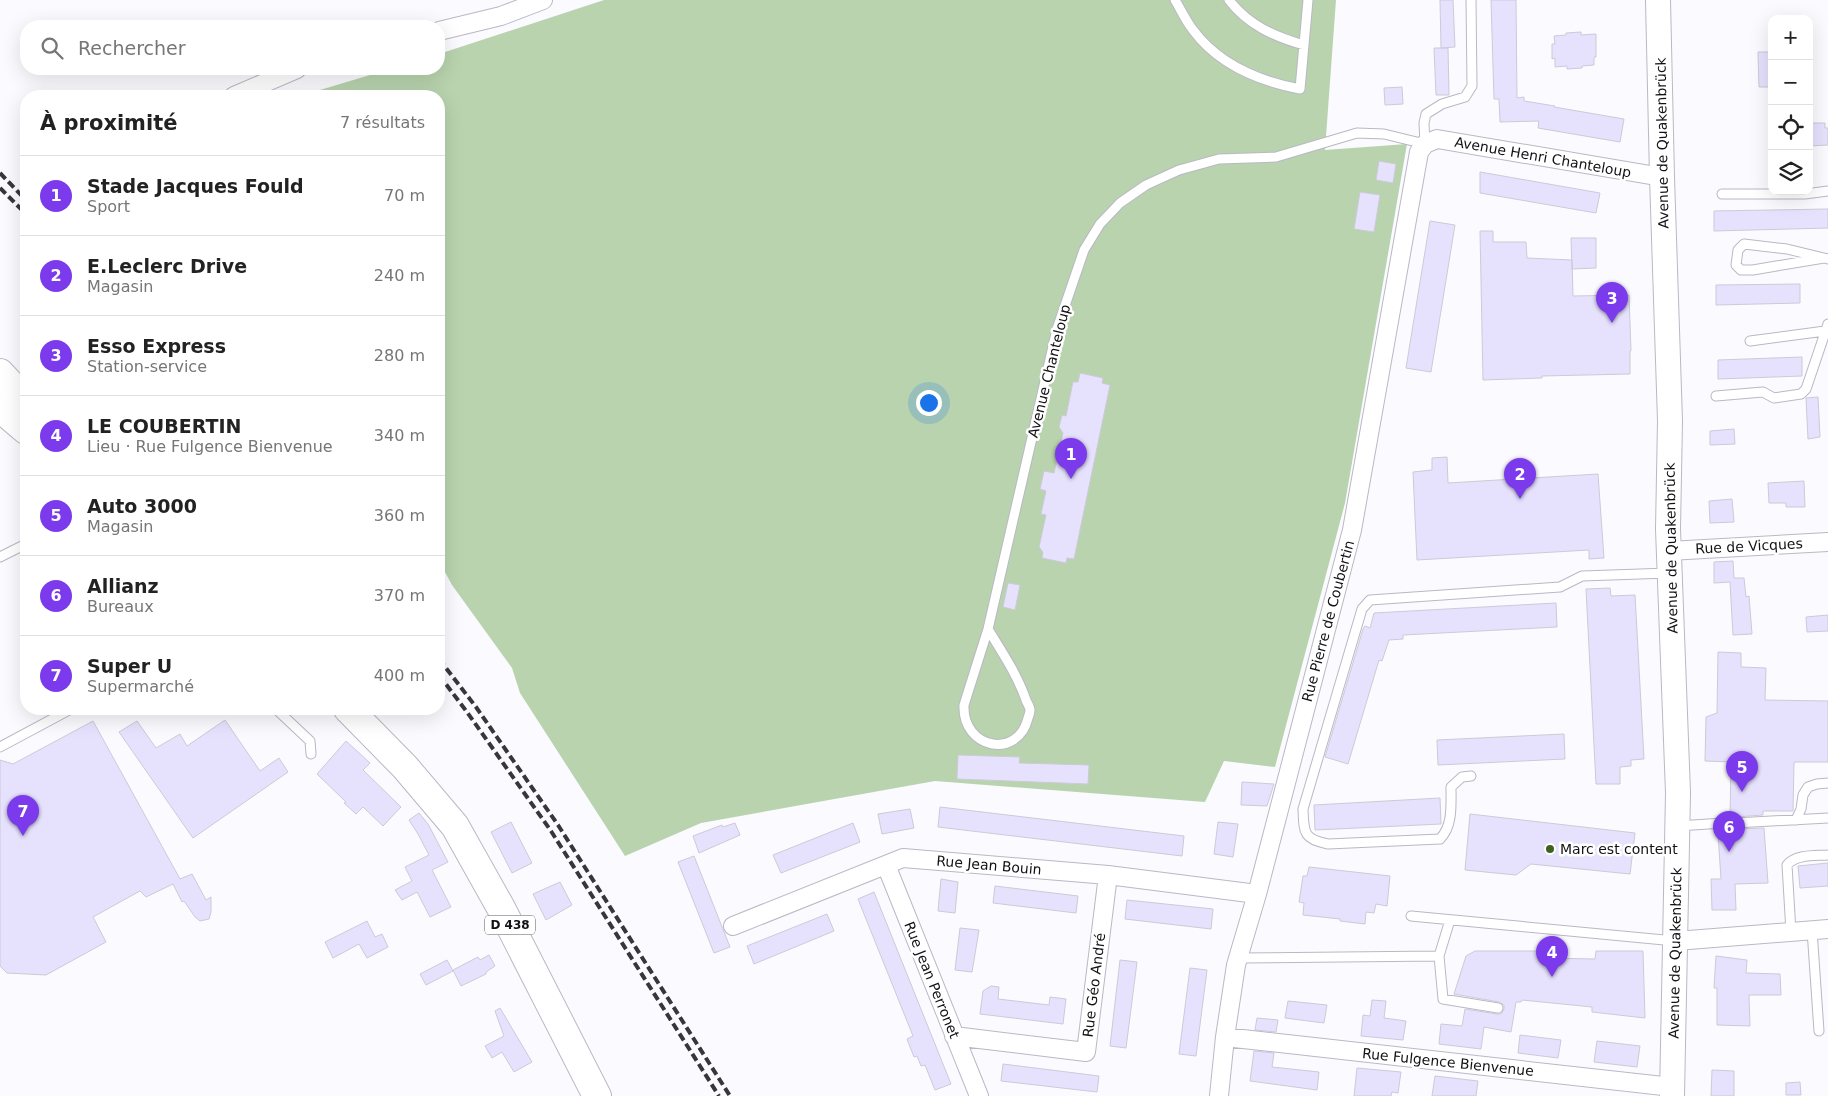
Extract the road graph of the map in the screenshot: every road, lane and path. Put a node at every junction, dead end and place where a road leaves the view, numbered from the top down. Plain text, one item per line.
1 (543, 0) edge
2 (1175, 0) edge
3 (1230, 0) edge
4 (1308, 0) edge
5 (1471, 0) edge
6 (1658, 0) edge
7 (445, 30) edge
8 (1304, 45) junction
9 (283, 75) edge
10 (248, 90) edge
11 (1426, 144) junction
12 (1662, 177) junction
13 (1828, 191) edge
14 (1722, 194) dead end
15 (1826, 259) edge
16 (1826, 327) edge
17 (1750, 341) dead end
18 (0, 373) edge
19 (20, 395) edge
20 (1716, 396) dead end
21 (0, 408) edge
22 (20, 425) edge
23 (1828, 542) edge
24 (20, 547) edge
25 (0, 557) edge
26 (1670, 562) junction
27 (988, 629) junction
28 (60, 715) edge
29 (282, 715) edge
30 (347, 715) edge
31 (354, 715) edge
32 (0, 747) edge
33 (311, 754) dead end
34 (405, 766) junction
35 (1471, 776) dead end
36 (1828, 783) edge
37 (1828, 818) edge
38 (1796, 820) junction
39 (1723, 823) dead end
40 (1736, 823) dead end
41 (1678, 826) junction
42 (1828, 854) edge
43 (886, 865) junction
44 (1108, 875) junction
45 (1257, 894) junction
46 (1411, 916) dead end
47 (1450, 920) junction
48 (734, 926) dead end
49 (1820, 930) edge
50 (1790, 932) junction
51 (1676, 941) junction
52 (1439, 956) junction
53 (1238, 958) junction
54 (1498, 1008) dead end
55 (1818, 1031) dead end
56 (954, 1036) junction
57 (1225, 1037) junction
58 (1672, 1091) edge
59 (597, 1096) edge
60 (979, 1096) edge
61 (1219, 1096) edge

1 - 7 street
2 - 8 lane
3 - 8 lane
4 - 8 lane
5 - 11 lane
6 - 12 main road, Avenue de Quakenbrück
9 - 10 street
11 - 12 street, Avenue Henri Chanteloup
11 - 27 lane, Avenue Chanteloup
11 - 45 street, Rue Pierre de Coubertin
12 - 26 main road, Avenue de Quakenbrück
13 - 14 lane
15 - 15 lane
16 - 17 lane
16 - 20 lane
18 - 19 main road
21 - 22 main road
23 - 26 street, Rue de Vicques
24 - 25 lane
26 - 35 lane
26 - 41 main road, Avenue de Quakenbrück
27 - 27 lane, Avenue Chanteloup
28 - 32 lane
29 - 33 lane
30 - 34 main road, D 438
31 - 34 main road, D 438
34 - 59 main road, D 438
36 - 38 lane
37 - 38 lane
38 - 40 lane
39 - 41 lane
41 - 51 main road, Avenue de Quakenbrück
42 - 50 lane
43 - 44 street, Rue Jean Bouin
43 - 48 street, Rue Jean Bouin
43 - 56 street, Rue Jean Perronet
44 - 45 street, Rue Jean Bouin
44 - 56 street, Rue Géo André
45 - 53 street, Rue Pierre de Coubertin
46 - 47 lane
47 - 51 lane
47 - 52 lane
49 - 50 street
49 - 55 lane
50 - 51 street
51 - 58 main road, Avenue de Quakenbrück
52 - 53 lane
52 - 54 lane
53 - 57 street, Rue Pierre de Coubertin
56 - 60 street, Rue Jean Perronet
57 - 58 street, Rue Fulgence Bienvenue
57 - 61 street, Rue Pierre de Coubertin

